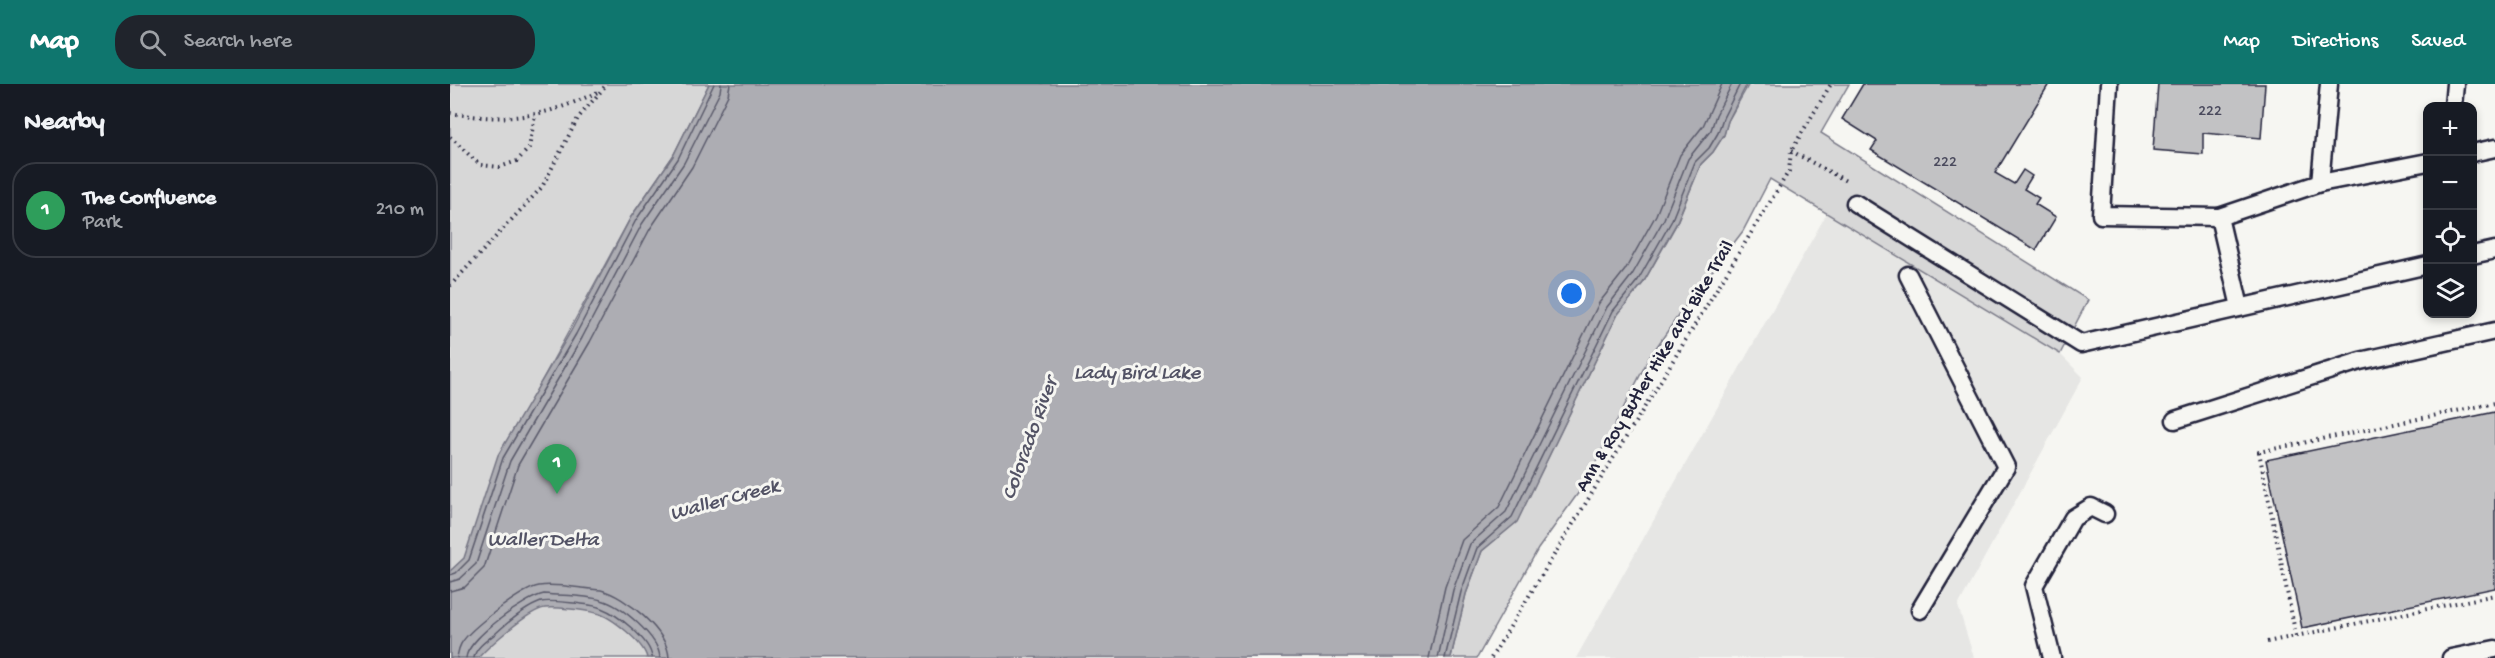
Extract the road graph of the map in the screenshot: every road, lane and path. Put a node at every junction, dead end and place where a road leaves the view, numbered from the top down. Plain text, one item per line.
1 (607, 84) edge
2 (1831, 84) edge
3 (2109, 84) edge
4 (2329, 84) edge
5 (2455, 84) edge
6 (603, 89) junction
7 (2453, 102) edge
8 (450, 113) edge
9 (535, 115) junction
10 (450, 137) edge
11 (2495, 148) edge
12 (1791, 151) junction
13 (2477, 152) edge
14 (2423, 163) edge
15 (1850, 183) dead end
16 (2320, 183) junction
17 (1855, 203) dead end
18 (2219, 217) junction
19 (2495, 250) edge
20 (2477, 254) edge
21 (2423, 266) edge
22 (1908, 275) dead end
23 (450, 286) edge
24 (2240, 307) junction
25 (2495, 331) edge
26 (2495, 403) edge
27 (2175, 420) dead end
28 (2105, 514) dead end
29 (2495, 595) edge
30 (1920, 610) dead end
31 (2296, 636) junction
32 (2267, 642) dead end
33 (2495, 649) edge
34 (1491, 658) edge
35 (2052, 658) edge
36 (2451, 658) edge

1 - 6 path
2 - 12 path, Ann & Roy Butler Hike and Bike Trail
3 - 18 lane
4 - 16 lane
5 - 7 lane
6 - 9 path
6 - 23 path
8 - 9 path
9 - 10 path
11 - 13 lane
12 - 15 path
12 - 34 path, Ann & Roy Butler Hike and Bike Trail
14 - 16 lane
16 - 18 lane
17 - 24 lane
18 - 24 lane
19 - 20 lane
21 - 24 lane
22 - 30 lane
25 - 27 lane
26 - 31 path
28 - 35 lane
29 - 31 path
31 - 32 path
33 - 36 lane

